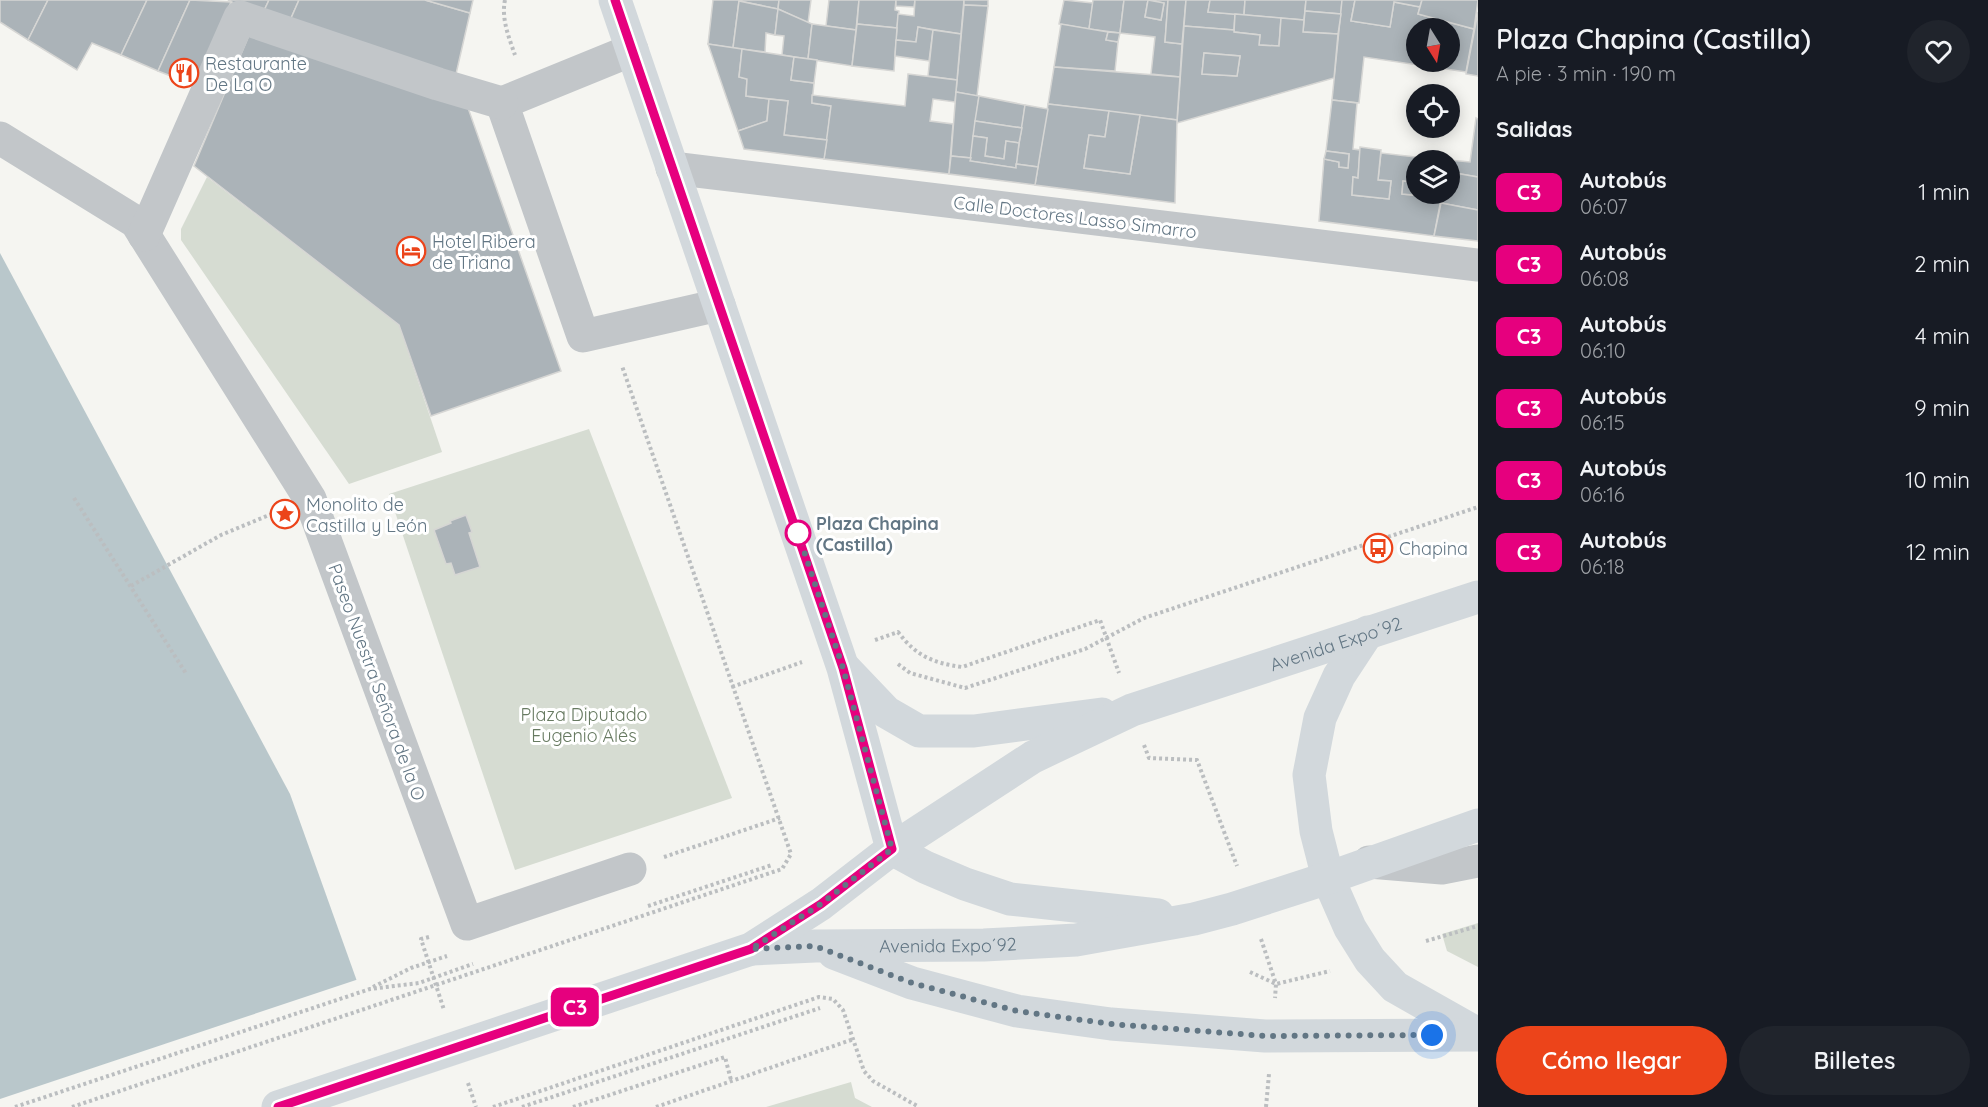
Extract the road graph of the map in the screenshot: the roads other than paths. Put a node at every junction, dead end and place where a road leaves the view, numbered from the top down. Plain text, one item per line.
1 (615, 0) edge
2 (632, 50) junction
3 (502, 103) junction
4 (0, 138) edge
5 (672, 168) junction
6 (144, 235) junction
7 (1478, 265) edge
8 (719, 305) junction
9 (1478, 597) edge
10 (1368, 632) junction
11 (843, 668) junction
12 (1132, 710) junction
13 (1478, 825) edge
14 (892, 849) junction
15 (1478, 861) edge
16 (1369, 862) junction
17 (630, 869) road end
18 (1328, 878) junction
19 (1194, 919) junction
20 (815, 946) junction
21 (751, 949) junction
22 (1478, 1035) edge
23 (278, 1107) edge

1 - 2 main road
2 - 3 street
2 - 5 main road
3 - 6 street
3 - 8 street
4 - 6 street, Paseo Nuestra Señora de la O
5 - 7 street, Calle Doctores Lasso Simarro
5 - 8 main road
6 - 17 street, Paseo Nuestra Señora de la O
8 - 11 main road
9 - 10 main road, Avenida Expo´92
10 - 12 main road, Avenida Expo´92
10 - 18 main road
11 - 12 main road
11 - 14 main road
12 - 14 main road, Avenida Expo´92
13 - 16 main road, Avenida Expo´92
14 - 19 main road
14 - 21 main road, Avenida Expo´92
15 - 16 street
16 - 18 main road, Avenida Expo´92
18 - 19 main road, Avenida Expo´92
18 - 22 main road
19 - 20 main road, Avenida Expo´92
20 - 21 main road, Avenida Expo´92
20 - 22 main road
21 - 23 main road

